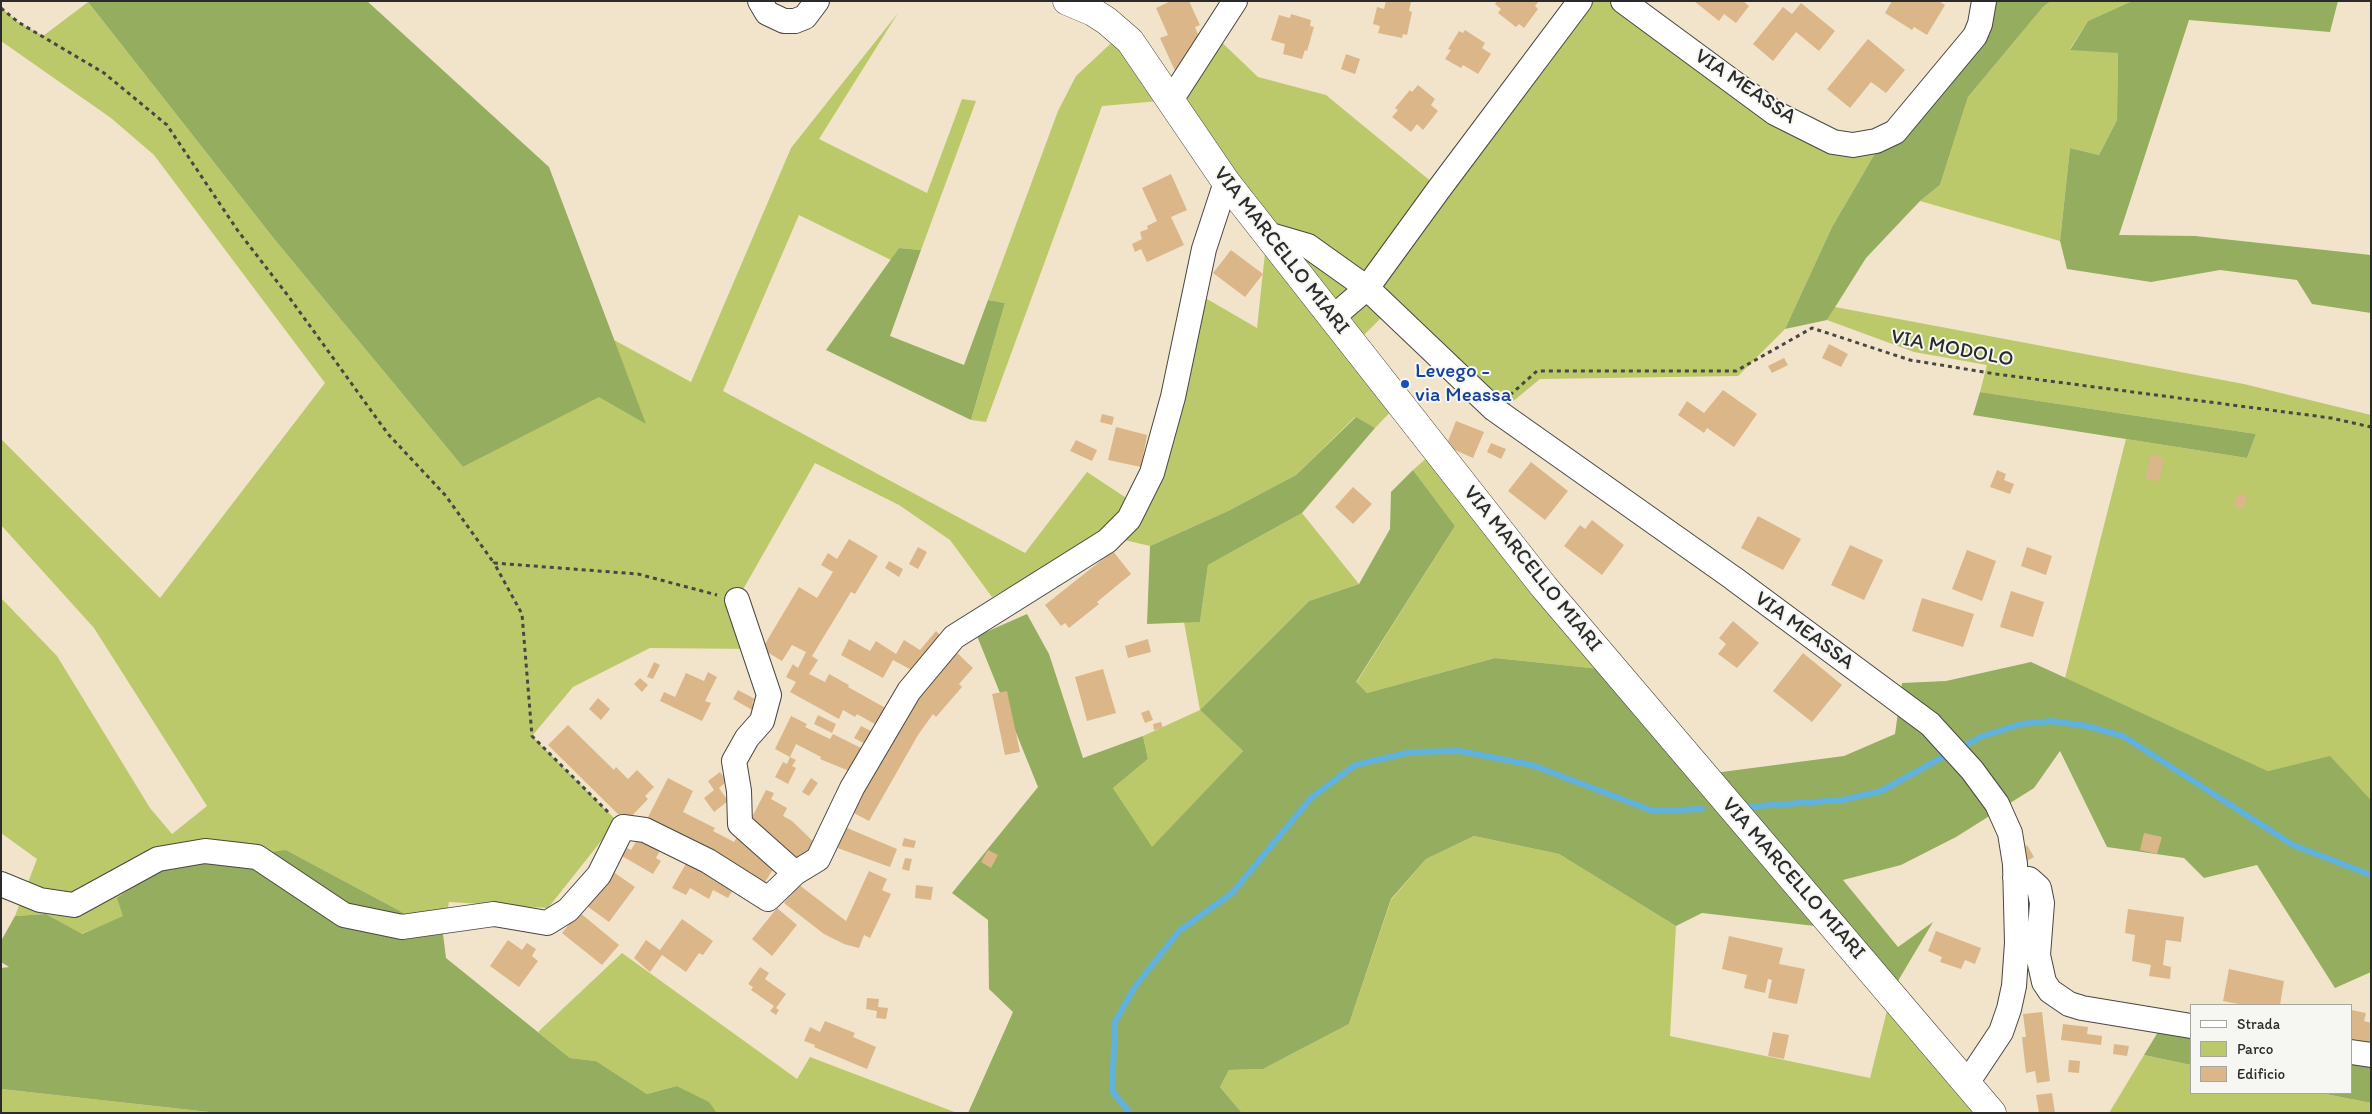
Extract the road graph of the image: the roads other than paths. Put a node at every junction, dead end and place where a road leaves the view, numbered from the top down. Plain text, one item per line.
1 (760, 1) edge
2 (817, 1) edge
3 (1067, 1) edge
4 (1235, 1) edge
5 (1580, 1) edge
6 (1623, 1) edge
7 (1984, 1) edge
8 (1088, 6) edge
9 (1171, 100) junction
10 (1226, 182) junction
11 (1267, 234) junction
12 (1367, 288) junction
13 (1332, 318) junction
14 (737, 600) road end
15 (795, 873) junction
16 (2015, 878) junction
17 (1, 884) edge
18 (2190, 1026) edge
19 (2352, 1052) edge
20 (2371, 1055) edge
21 (1967, 1083) junction
22 (1992, 1113) edge

1 - 2 street
3 - 8 main road, VIA MARCELLO MIARI
4 - 9 street
5 - 12 street
6 - 7 street, VIA MEASSA
8 - 9 main road, VIA MARCELLO MIARI
9 - 10 main road, VIA MARCELLO MIARI
10 - 11 main road, VIA MARCELLO MIARI
10 - 15 street
11 - 12 street, VIA MEASSA
11 - 13 main road, VIA MARCELLO MIARI
12 - 13 street
12 - 16 street, VIA MEASSA
13 - 21 main road, VIA MARCELLO MIARI
14 - 15 street
15 - 17 street
16 - 18 street
16 - 21 street, VIA MEASSA
19 - 20 street
21 - 22 main road, VIA MARCELLO MIARI

